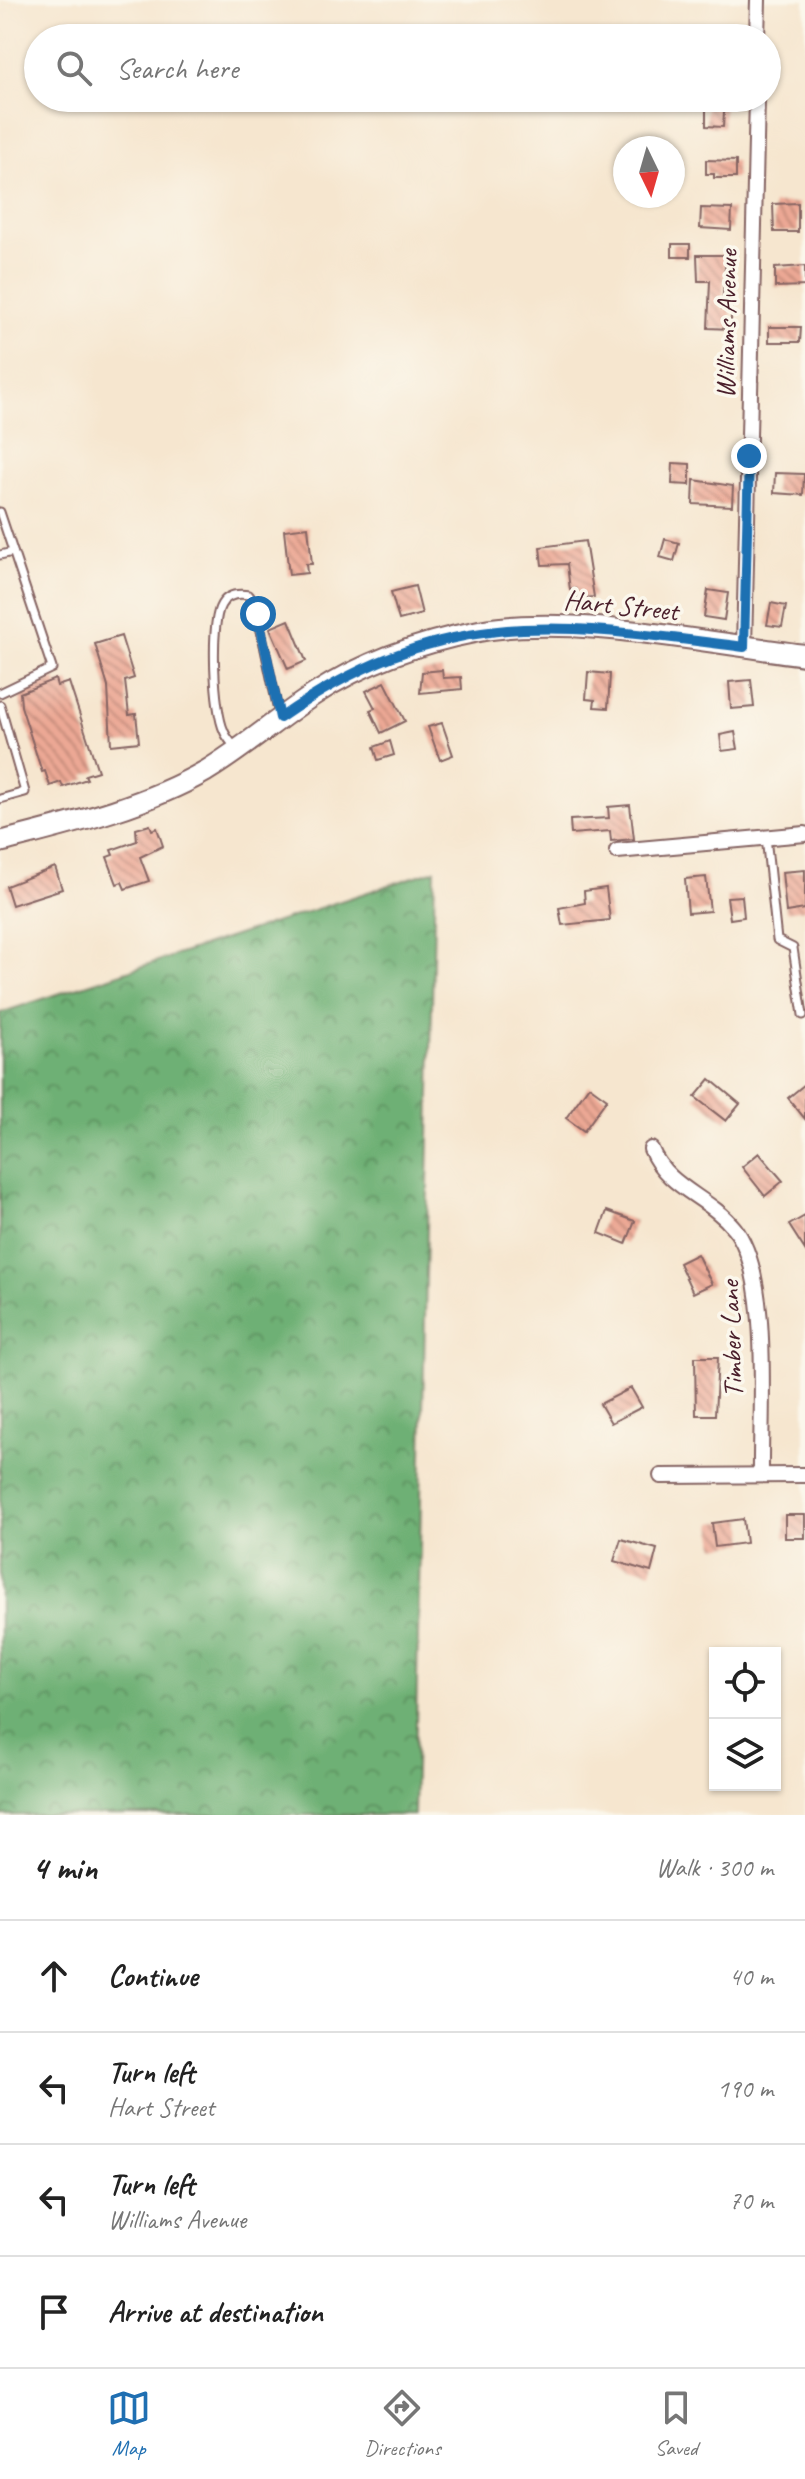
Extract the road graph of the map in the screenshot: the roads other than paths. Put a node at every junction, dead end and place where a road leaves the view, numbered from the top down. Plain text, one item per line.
1 (758, 0) edge
2 (757, 24) edge
3 (757, 112) edge
4 (0, 512) edge
5 (13, 552) junction
6 (0, 555) edge
7 (744, 647) junction
8 (805, 655) edge
9 (0, 693) edge
10 (0, 705) edge
11 (280, 718) junction
12 (236, 749) junction
13 (0, 799) edge
14 (805, 834) edge
15 (766, 837) junction
16 (0, 842) edge
17 (617, 851) dead end
18 (803, 1015) dead end
19 (651, 1149) dead end
20 (761, 1474) junction
21 (805, 1475) edge
22 (661, 1476) dead end

1 - 2 street
3 - 7 street, Williams Avenue
4 - 5 lane
5 - 6 lane
5 - 9 lane
7 - 8 main road, Hart Street
7 - 11 main road, Hart Street
10 - 13 lane
11 - 12 main road, Hart Street
11 - 12 lane
12 - 16 main road, Hart Street
14 - 15 street
15 - 17 street
15 - 18 lane
19 - 20 street, Timber Lane
20 - 21 street
20 - 22 street

